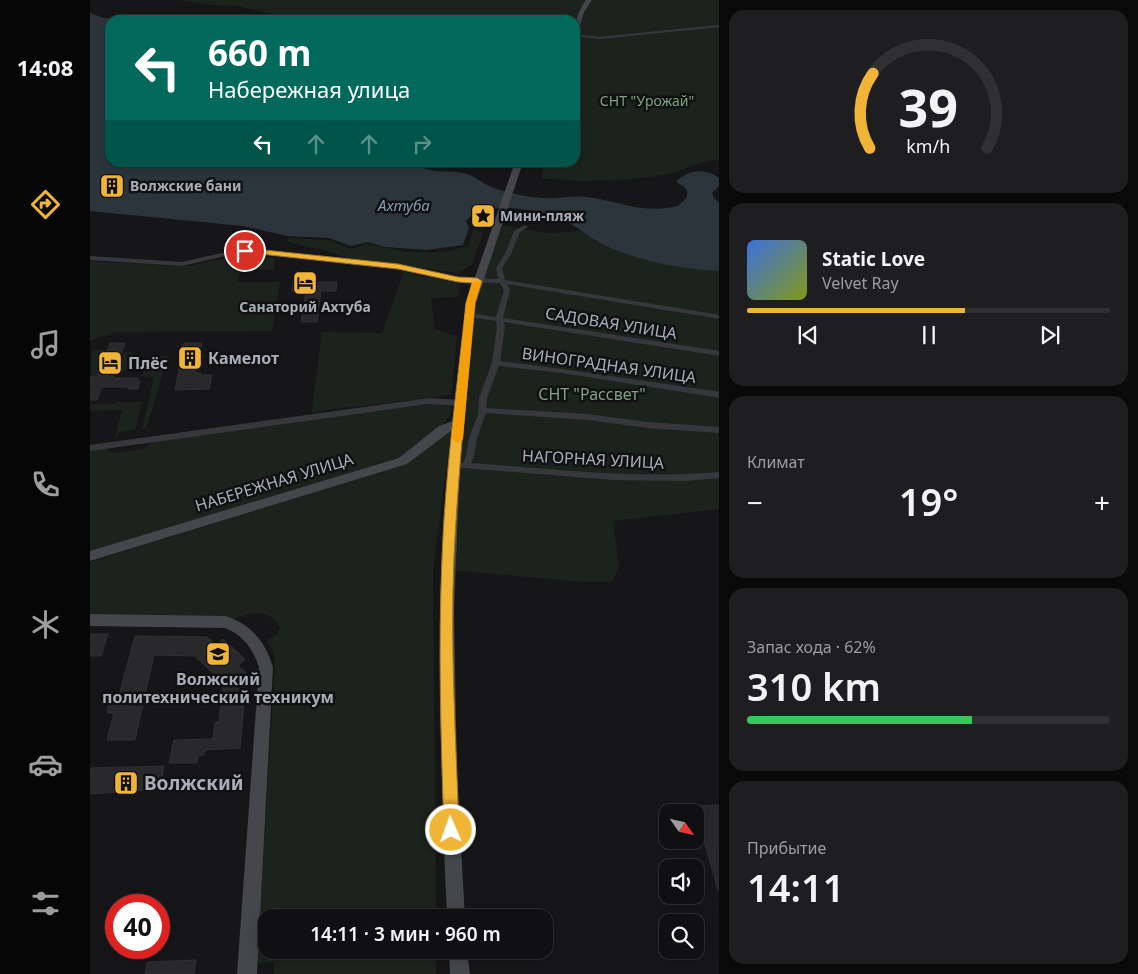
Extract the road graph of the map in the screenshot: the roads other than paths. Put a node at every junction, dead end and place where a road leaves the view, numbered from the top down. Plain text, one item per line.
1 (589, 0) edge
2 (580, 16) edge
3 (719, 26) edge
4 (580, 35) edge
5 (517, 167) edge
6 (525, 227) dead end
7 (90, 258) edge
8 (477, 281) junction
9 (503, 282) junction
10 (470, 315) junction
11 (719, 317) edge
12 (498, 319) junction
13 (719, 354) edge
14 (496, 363) junction
15 (719, 395) edge
16 (462, 403) junction
17 (482, 410) junction
18 (459, 424) junction
19 (719, 430) edge
20 (90, 448) edge
21 (460, 465) junction
22 (719, 476) edge
23 (90, 556) edge
24 (90, 620) edge
25 (456, 909) edge
26 (459, 959) edge
27 (247, 974) edge
28 (460, 974) edge

1 - 2 street
3 - 4 street
5 - 8 street
6 - 9 street
7 - 8 street
8 - 9 street
8 - 10 street
9 - 11 street
9 - 12 street
10 - 12 street, САДОВАЯ УЛИЦА
10 - 16 street
12 - 13 street, САДОВАЯ УЛИЦА
12 - 14 street
14 - 15 street, ВИНОГРАДНАЯ УЛИЦА
14 - 17 street
16 - 18 street
16 - 20 street
17 - 19 street
17 - 21 street
18 - 21 street
18 - 23 street, НАБЕРЕЖНАЯ УЛИЦА
21 - 22 street, НАГОРНАЯ УЛИЦА
21 - 25 street
24 - 27 street
26 - 28 street

